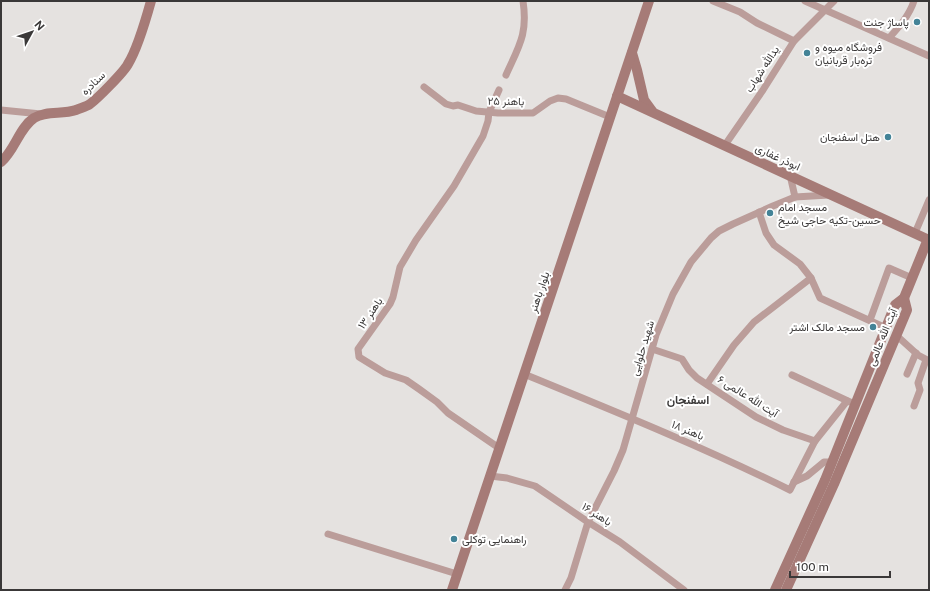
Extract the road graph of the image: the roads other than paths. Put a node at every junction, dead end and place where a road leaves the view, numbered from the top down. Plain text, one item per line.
1 (151, 1) edge
2 (523, 1) edge
3 (649, 1) edge
4 (713, 1) edge
5 (805, 1) edge
6 (914, 1) edge
7 (831, 2) edge
8 (825, 10) junction
9 (889, 38) junction
10 (794, 41) junction
11 (632, 53) junction
12 (928, 53) edge
13 (506, 75) dead end
14 (424, 87) dead end
15 (499, 90) dead end
16 (617, 96) junction
17 (1, 110) edge
18 (489, 112) junction
19 (653, 112) junction
20 (42, 114) junction
21 (610, 117) junction
22 (725, 145) junction
23 (1, 162) edge
24 (790, 176) junction
25 (832, 195) junction
26 (795, 197) junction
27 (929, 200) edge
28 (759, 212) junction
29 (914, 233) junction
30 (928, 239) edge
31 (811, 278) junction
32 (912, 278) junction
33 (904, 298) junction
34 (870, 320) junction
35 (886, 328) junction
36 (896, 335) junction
37 (652, 349) junction
38 (916, 354) junction
39 (927, 361) edge
40 (524, 374) junction
41 (907, 374) dead end
42 (792, 375) dead end
43 (707, 384) junction
44 (851, 403) junction
45 (914, 406) dead end
46 (633, 418) junction
47 (816, 441) junction
48 (499, 448) junction
49 (832, 462) junction
50 (490, 476) junction
51 (794, 482) junction
52 (829, 482) junction
53 (588, 522) junction
54 (328, 534) dead end
55 (457, 574) junction
56 (452, 590) edge
57 (565, 590) edge
58 (684, 590) edge
59 (775, 590) edge
60 (786, 590) edge

1 - 20 street, سنادره
2 - 13 street
3 - 11 street, بلوار باهنر
4 - 10 street
5 - 8 street
6 - 9 street
7 - 8 street, یدالله شهاب
8 - 9 street
8 - 10 street, یدالله شهاب
9 - 12 street
10 - 22 street, یدالله شهاب
11 - 16 street, بلوار باهنر
11 - 19 street
14 - 18 street, باهنر ۲۵
15 - 18 street, باهنر ۱۳
16 - 19 street, ابوذر غفاری
16 - 21 street, بلوار باهنر
17 - 20 street
18 - 21 street, باهنر ۲۵
18 - 48 street, باهنر ۱۳
19 - 22 street, ابوذر غفاری
20 - 23 street
21 - 40 street, بلوار باهنر
22 - 24 street, ابوذر غفاری
24 - 25 street, ابوذر غفاری
24 - 26 street
25 - 26 street, شهید حلوایی
25 - 29 street, ابوذر غفاری
26 - 28 street, شهید حلوایی
27 - 29 street
28 - 31 street
28 - 37 street, شهید حلوایی
29 - 30 street, ابوذر غفاری
30 - 32 street
31 - 34 street
31 - 43 street
32 - 33 street
32 - 34 street
33 - 35 street, آیت الله عالمی
33 - 36 street, آیت الله عالمی
34 - 35 street
35 - 44 street, آیت الله عالمی
36 - 38 street
36 - 52 street, آیت الله عالمی
37 - 43 street, آیت الله عالمی ۶
37 - 46 street, شهید حلوایی
38 - 39 street
38 - 41 street
39 - 45 street
40 - 46 street, باهنر ۱۸
40 - 48 street, بلوار باهنر
42 - 44 street
43 - 47 street, آیت الله عالمی ۶
44 - 47 street
44 - 49 street, آیت الله عالمی
46 - 51 street, باهنر ۱۸
46 - 53 street, شهید حلوایی
47 - 51 street
48 - 50 street, بلوار باهنر
49 - 51 street
49 - 52 street, آیت الله عالمی
50 - 53 street, باهنر ۱۶
50 - 55 street, بلوار باهنر
52 - 59 street, آیت الله عالمی
52 - 60 street, آیت الله عالمی
53 - 57 street, شهید حلوایی
53 - 58 street, باهنر ۱۶
54 - 55 street
55 - 56 street, بلوار باهنر

